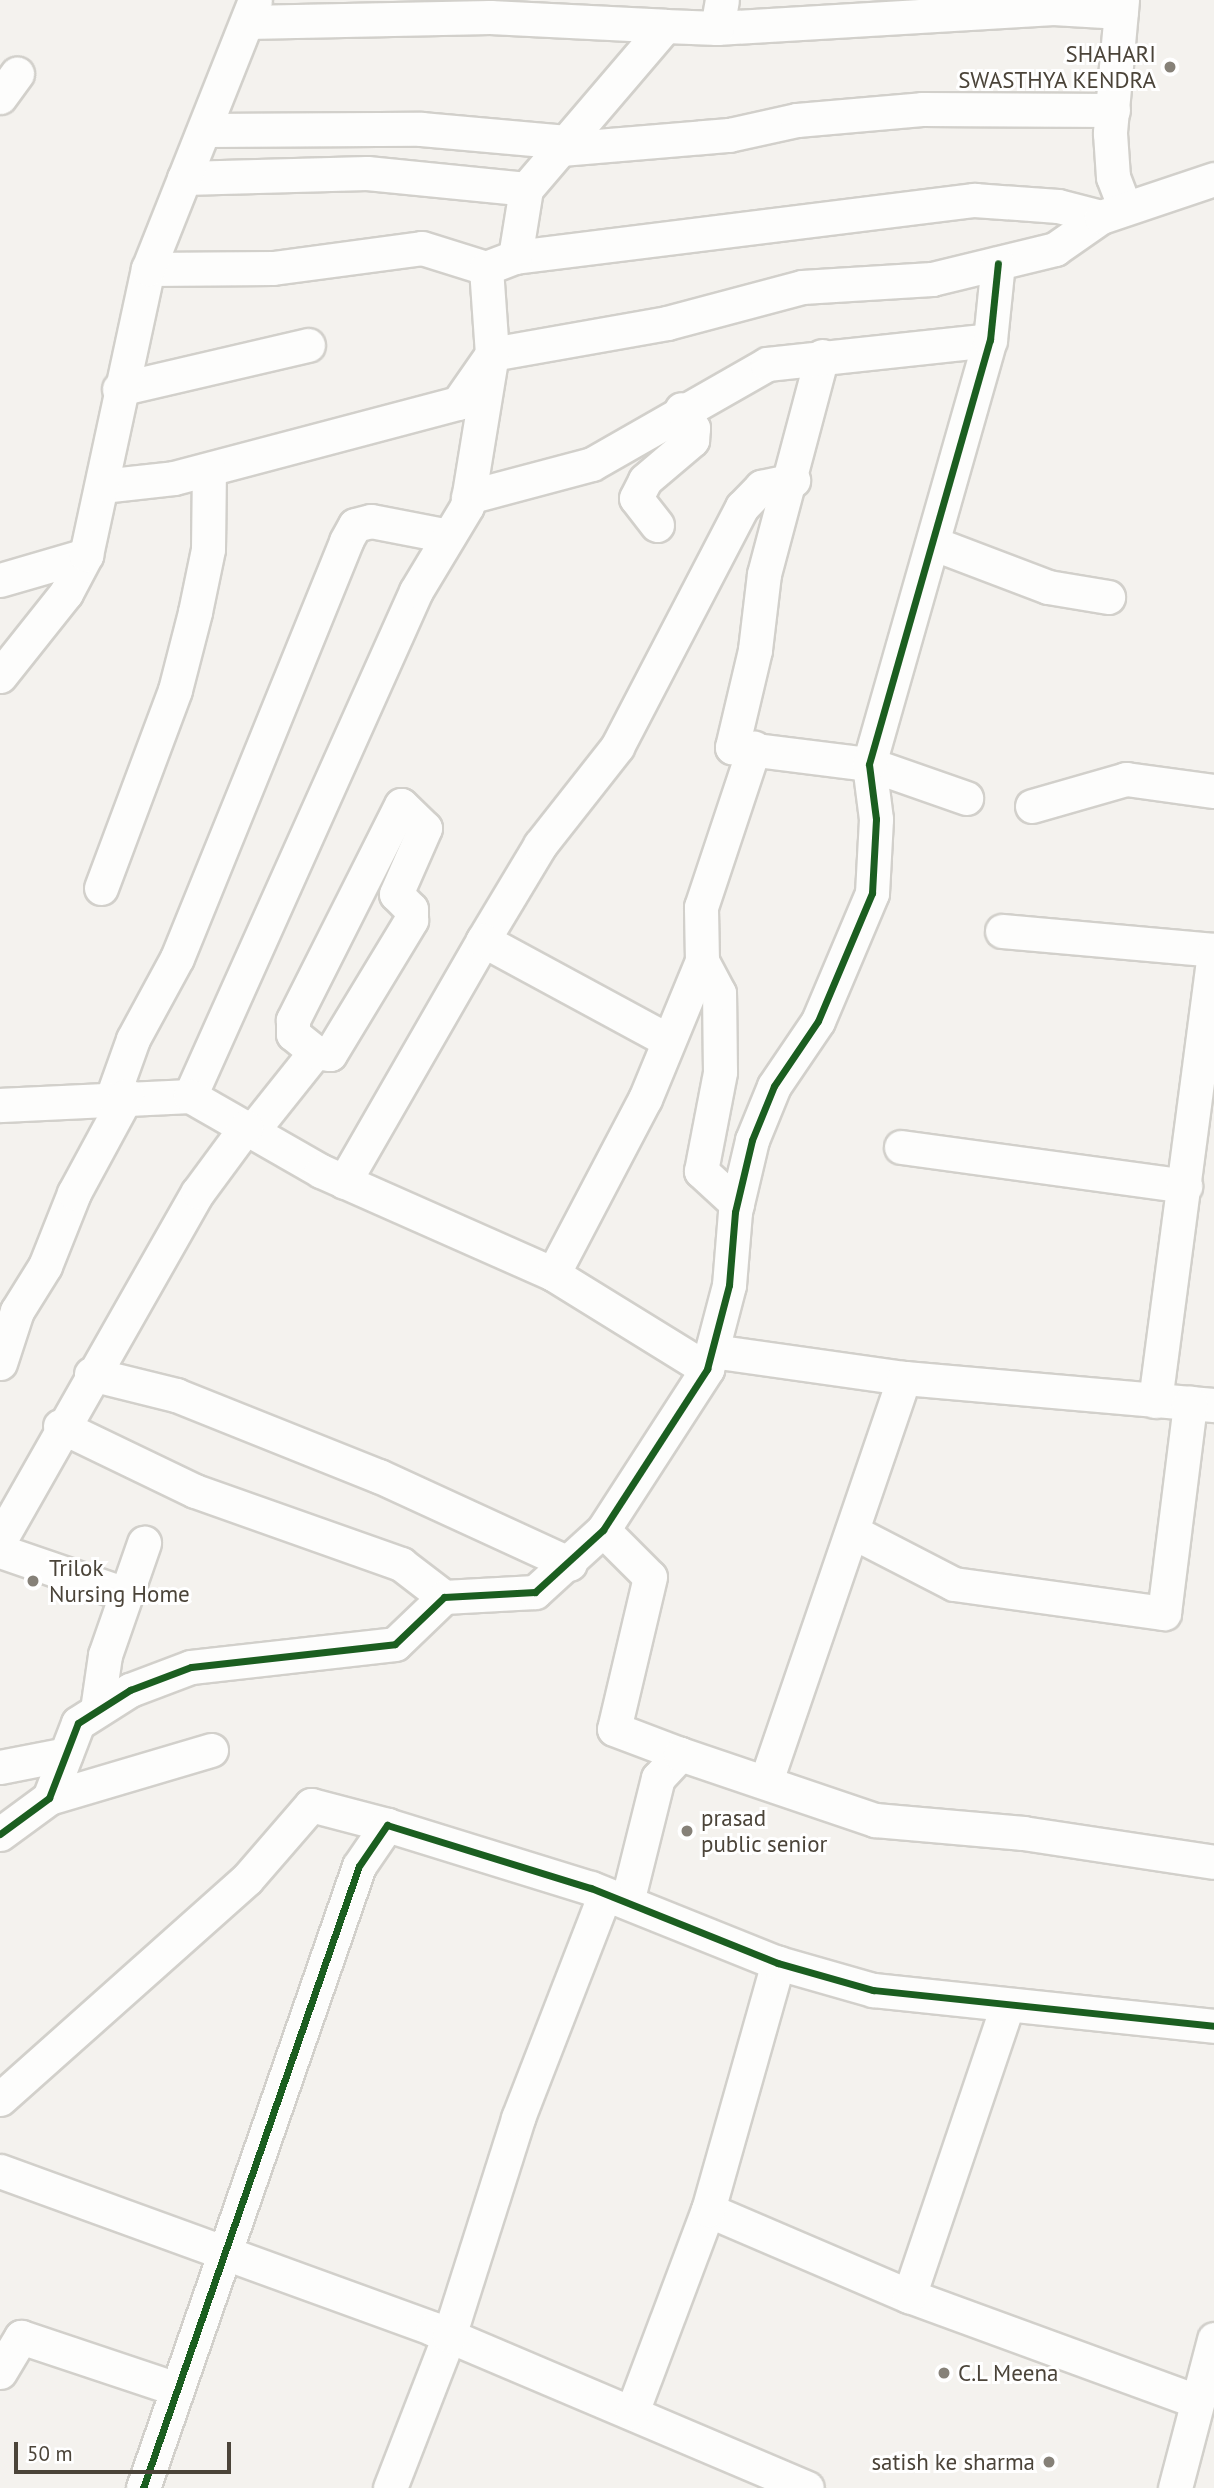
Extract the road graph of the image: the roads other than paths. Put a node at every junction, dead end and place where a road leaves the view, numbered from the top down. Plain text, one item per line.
1 (1122, 6) edge
2 (251, 11) edge
3 (719, 14) edge
4 (665, 26) junction
5 (1112, 110) junction
6 (204, 130) junction
7 (563, 145) junction
8 (1213, 172) edge
9 (184, 178) junction
10 (526, 189) junction
11 (1113, 212) junction
12 (500, 262) junction
13 (998, 262) junction
14 (148, 269) junction
15 (989, 340) junction
16 (308, 345) dead end
17 (492, 354) junction
18 (822, 356) junction
19 (119, 388) junction
20 (681, 409) junction
21 (209, 470) junction
22 (793, 480) junction
23 (102, 486) junction
24 (468, 497) junction
25 (657, 525) dead end
26 (449, 536) junction
27 (934, 544) junction
28 (86, 555) junction
29 (0, 580) edge
30 (1108, 597) dead end
31 (0, 676) edge
32 (754, 748) junction
33 (869, 764) junction
34 (1214, 790) edge
35 (966, 798) dead end
36 (1032, 806) dead end
37 (101, 888) dead end
38 (1002, 931) dead end
39 (483, 940) junction
40 (1214, 950) edge
41 (702, 961) junction
42 (667, 1040) junction
43 (315, 1052) junction
44 (120, 1095) junction
45 (190, 1096) junction
46 (0, 1105) edge
47 (249, 1129) junction
48 (901, 1147) dead end
49 (344, 1182) junction
50 (1185, 1186) junction
51 (737, 1204) junction
52 (552, 1274) junction
53 (709, 1360) junction
54 (0, 1363) edge
55 (91, 1374) junction
56 (904, 1378) junction
57 (1155, 1401) junction
58 (1202, 1404) edge
59 (60, 1426) junction
60 (603, 1530) junction
61 (855, 1533) junction
62 (0, 1540) edge
63 (144, 1543) dead end
64 (0, 1551) edge
65 (570, 1564) junction
66 (125, 1594) junction
67 (444, 1597) junction
68 (97, 1710) junction
69 (211, 1750) dead end
70 (66, 1754) junction
71 (680, 1754) junction
72 (0, 1767) edge
73 (766, 1781) junction
74 (49, 1798) junction
75 (387, 1825) junction
76 (0, 1834) edge
77 (1214, 1862) edge
78 (616, 1898) junction
79 (779, 1963) junction
80 (1007, 2006) junction
81 (1214, 2026) edge
82 (0, 2099) edge
83 (0, 2171) edge
84 (708, 2210) junction
85 (222, 2252) junction
86 (909, 2296) junction
87 (449, 2336) junction
88 (1214, 2339) edge
89 (0, 2372) edge
90 (176, 2389) junction
91 (1196, 2401) junction
92 (632, 2412) junction
93 (143, 2488) edge
94 (390, 2488) edge
95 (807, 2488) edge
96 (1175, 2488) edge

1 - 3 street
1 - 5 street
2 - 4 street
2 - 6 street
3 - 4 street
4 - 7 street
5 - 7 street
5 - 11 street
6 - 7 street
6 - 9 street
7 - 10 street
8 - 11 street
9 - 10 street
9 - 14 street
10 - 12 street
11 - 12 street
11 - 13 street
12 - 14 street
12 - 17 street
13 - 15 street
13 - 17 street
14 - 19 street
15 - 18 street
15 - 27 street
16 - 19 street
17 - 21 street
17 - 24 street
18 - 20 street
18 - 22 street
19 - 23 street
20 - 24 street
20 - 25 street
21 - 23 street
21 - 37 street
22 - 32 street
22 - 39 street
23 - 28 street
24 - 26 street
26 - 44 street
26 - 45 street
27 - 30 street
27 - 33 street
28 - 29 street
28 - 31 street
32 - 33 street
32 - 41 street
33 - 35 street
33 - 51 street
34 - 36 street
38 - 40 street
39 - 42 street
39 - 49 street
40 - 50 street
41 - 42 street
41 - 51 street
42 - 52 street
43 - 43 street
43 - 47 street
44 - 45 street
44 - 46 street
44 - 54 street
45 - 47 street
47 - 49 street
47 - 55 street
48 - 50 street
49 - 52 street
50 - 57 street
51 - 53 street
52 - 53 street
53 - 56 street
53 - 60 street
55 - 59 street
55 - 65 street
56 - 57 street
56 - 61 street
57 - 58 street
58 - 61 street
59 - 62 street
59 - 67 street
60 - 65 street
60 - 71 street
61 - 73 street
63 - 66 street
64 - 66 street
65 - 67 street
66 - 68 street
67 - 68 street
68 - 70 street
69 - 74 street
70 - 72 street
70 - 74 street
71 - 73 street
71 - 78 street
73 - 77 street
74 - 76 street
75 - 78 street
75 - 82 street
75 - 85 street
78 - 79 street
78 - 87 street
79 - 80 street
79 - 84 street
80 - 81 street
80 - 86 street
83 - 85 street
84 - 86 street
84 - 92 street
85 - 87 street
85 - 90 street
86 - 91 street
87 - 92 street
87 - 94 street
88 - 91 street
89 - 90 street
90 - 93 street
91 - 96 street
92 - 95 street

